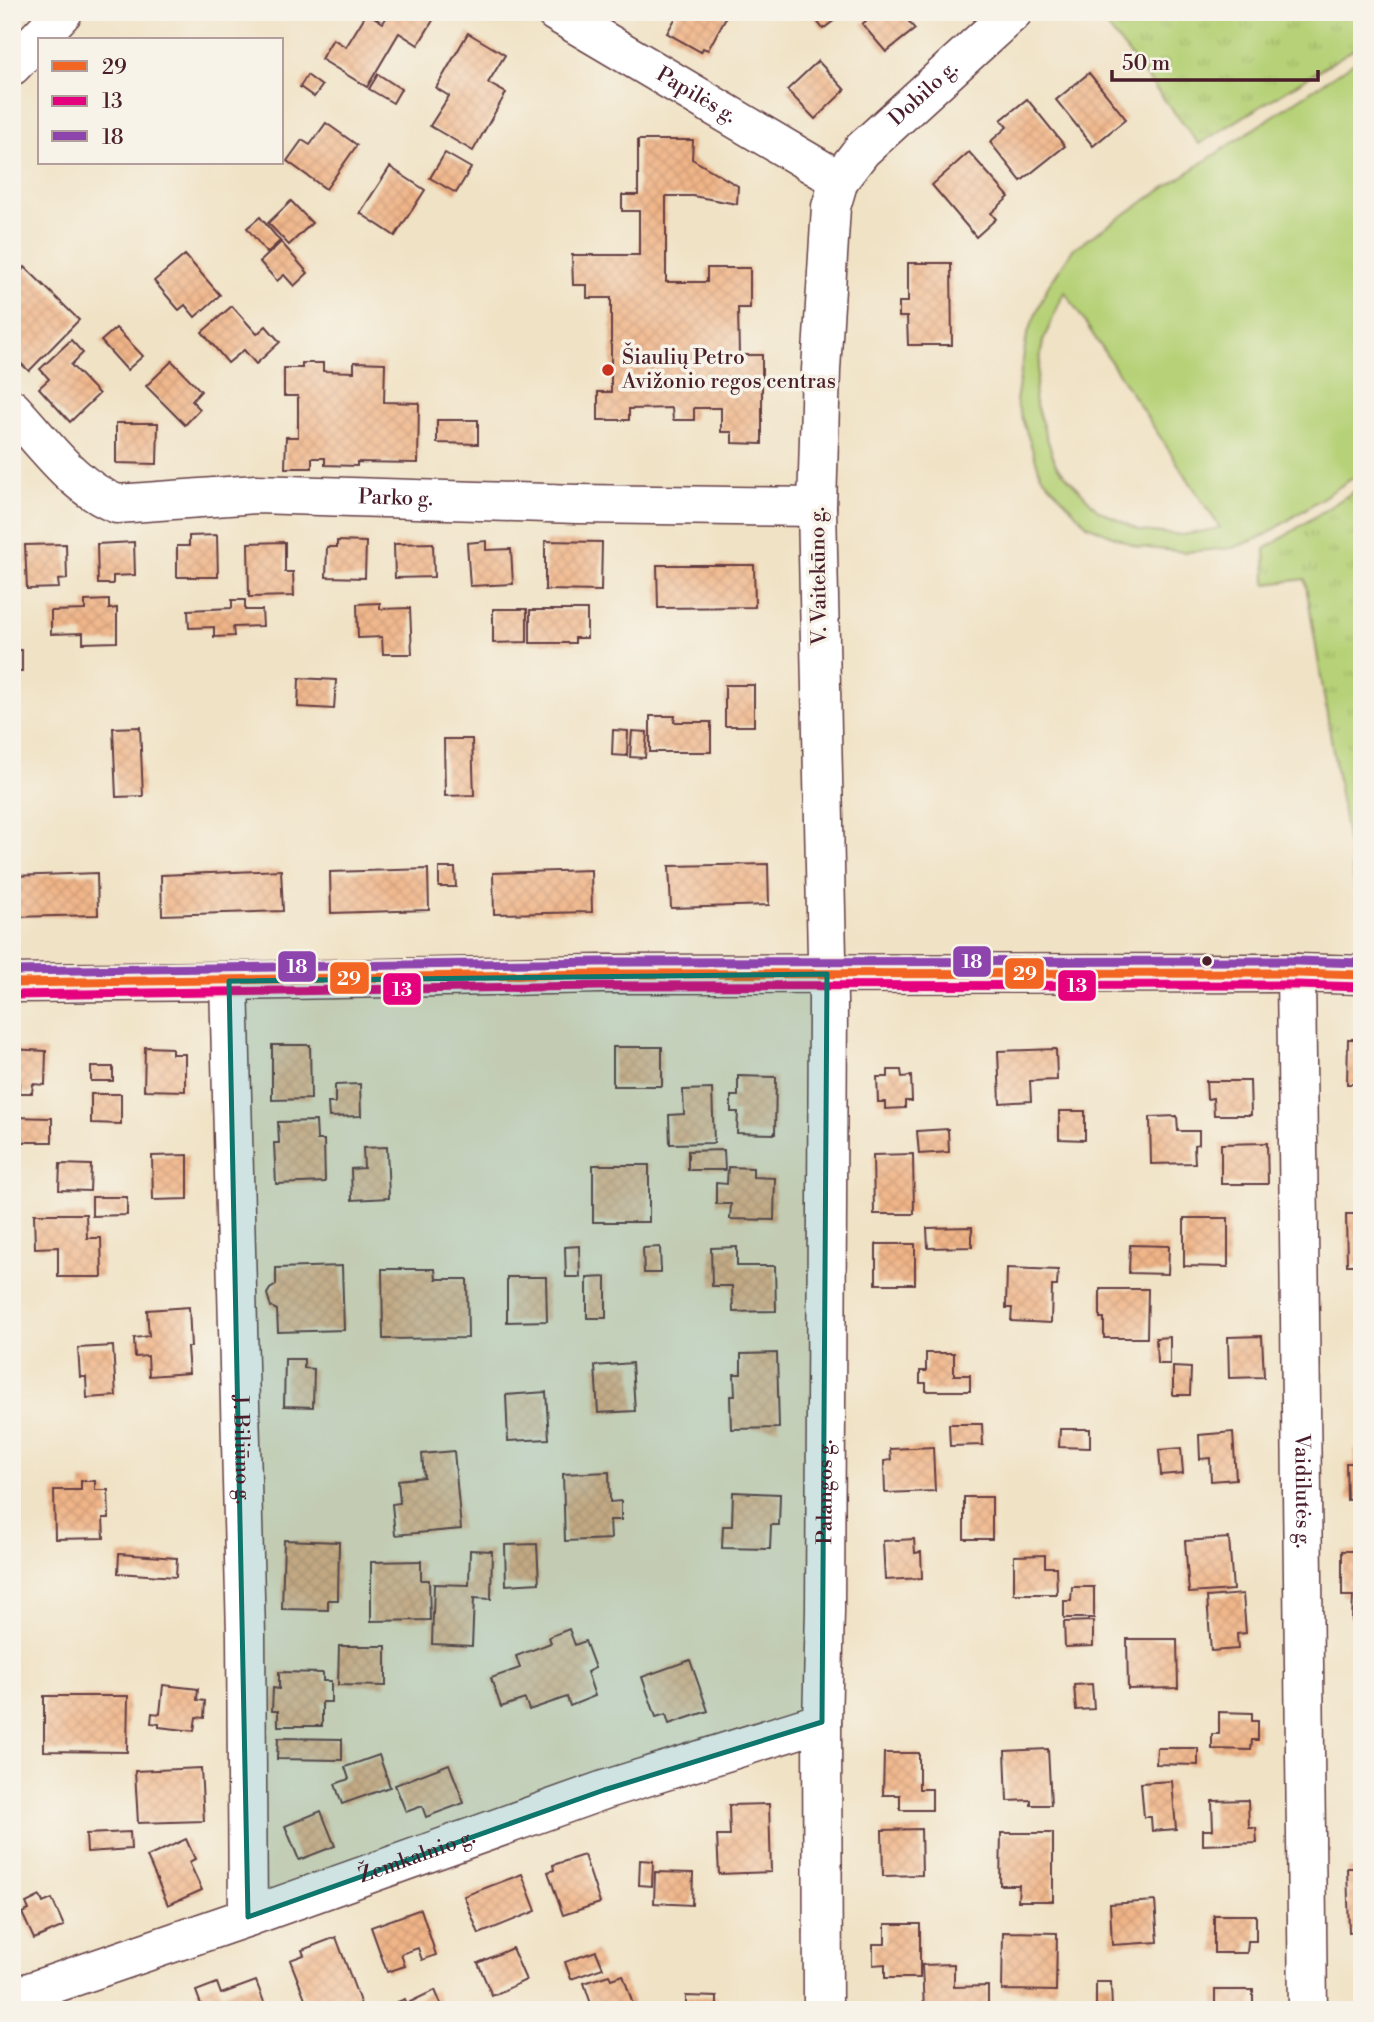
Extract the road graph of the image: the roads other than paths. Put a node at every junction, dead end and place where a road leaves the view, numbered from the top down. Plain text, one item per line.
1 (63, 12) edge
2 (555, 12) edge
3 (1013, 12) edge
4 (38, 38) edge
5 (38, 38) edge
6 (12, 66) edge
7 (839, 180) junction
8 (12, 409) edge
9 (817, 507) junction
10 (1296, 973) junction
11 (827, 974) junction
12 (1362, 975) edge
13 (229, 981) junction
14 (12, 982) edge
15 (822, 1722) junction
16 (248, 1917) junction
17 (12, 1998) edge
18 (824, 2010) edge
19 (1308, 2010) edge

1 - 4 street
2 - 7 street, Papilės g.
3 - 7 street, Dobilo g.
5 - 6 street
7 - 9 street, V. Vaitekūno g.
8 - 9 street, Parko g.
9 - 11 street, V. Vaitekūno g.
10 - 11 street
10 - 12 street
10 - 19 street, Vaidilutės g.
11 - 13 street
11 - 15 street, Palangos g.
13 - 14 street
13 - 16 street, J. Biliūno g.
15 - 16 street, Žemkalnio g.
15 - 18 street, Palangos g.
16 - 17 street, Žemkalnio g.

